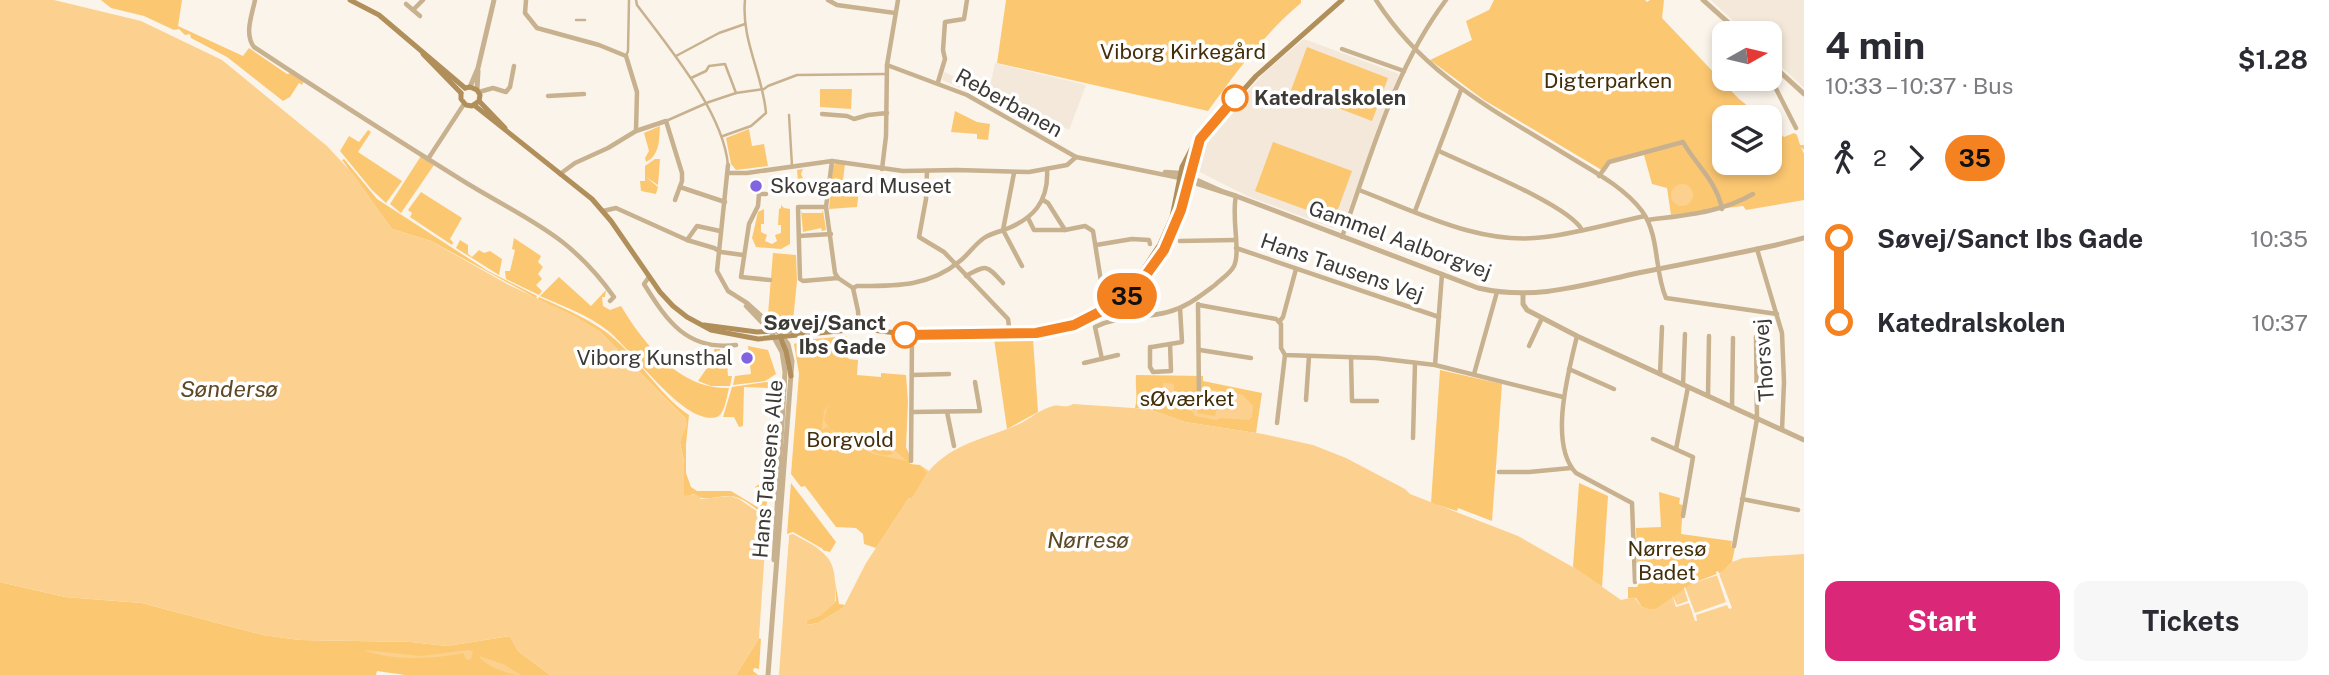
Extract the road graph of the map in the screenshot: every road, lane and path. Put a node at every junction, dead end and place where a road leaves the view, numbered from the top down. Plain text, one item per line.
1 (255, 0) edge
2 (350, 0) edge
3 (423, 0) edge
4 (494, 0) edge
5 (526, 0) edge
6 (629, 0) edge
7 (636, 0) edge
8 (744, 0) edge
9 (828, 0) edge
10 (898, 0) edge
11 (967, 0) edge
12 (1446, 0) edge
13 (1703, 0) edge
14 (1342, 1) edge
15 (1376, 1) edge
16 (406, 4) dead end
17 (637, 5) junction
18 (413, 10) junction
19 (628, 12) junction
20 (895, 13) junction
21 (420, 16) dead end
22 (576, 20) dead end
23 (585, 20) dead end
24 (1727, 21) edge
25 (745, 24) junction
26 (1414, 48) junction
27 (1342, 49) dead end
28 (626, 56) junction
29 (676, 56) junction
30 (887, 65) junction
31 (514, 66) dead end
32 (1404, 71) junction
33 (1782, 73) edge
34 (887, 74) junction
35 (690, 78) junction
36 (938, 82) junction
37 (764, 89) junction
38 (471, 90) junction
39 (1461, 90) junction
40 (1777, 91) edge
41 (736, 93) junction
42 (584, 94) dead end
43 (1804, 94) edge
44 (548, 96) dead end
45 (476, 103) junction
46 (464, 104) junction
47 (705, 104) junction
48 (887, 113) junction
49 (822, 114) dead end
50 (789, 115) dead end
51 (666, 121) junction
52 (1796, 128) dead end
53 (636, 131) junction
54 (723, 136) junction
55 (1200, 139) junction
56 (1439, 151) junction
57 (1076, 157) junction
58 (428, 159) junction
59 (832, 161) junction
60 (728, 166) joint
61 (792, 166) junction
62 (882, 169) junction
63 (1047, 169) junction
64 (927, 171) junction
65 (729, 173) junction
66 (1014, 173) junction
67 (561, 174) junction
68 (1181, 175) junction
69 (1600, 176) junction
70 (1188, 178) junction
71 (680, 187) junction
72 (1359, 190) junction
73 (766, 194) dead end
74 (1753, 194) dead end
75 (1236, 196) junction
76 (675, 200) dead end
77 (1043, 200) junction
78 (724, 202) junction
79 (826, 207) junction
80 (1722, 209) junction
81 (603, 211) junction
82 (1415, 211) junction
83 (1028, 218) junction
84 (1646, 218) junction
85 (1003, 230) junction
86 (1065, 230) junction
87 (1582, 230) junction
88 (720, 231) junction
89 (831, 234) junction
90 (799, 236) junction
91 (1342, 237) junction
92 (1804, 239) edge
93 (687, 240) junction
94 (1235, 240) junction
95 (1180, 241) dead end
96 (1150, 244) dead end
97 (1096, 245) junction
98 (1236, 248) junction
99 (1757, 249) junction
100 (718, 250) junction
101 (743, 255) junction
102 (955, 265) junction
103 (1022, 266) dead end
104 (1296, 269) junction
105 (1660, 269) junction
106 (1441, 274) junction
107 (966, 275) junction
108 (649, 277) junction
109 (838, 278) junction
110 (770, 280) dead end
111 (1003, 283) dead end
112 (853, 288) junction
113 (1497, 292) junction
114 (1523, 294) junction
115 (1197, 299) junction
116 (610, 302) dead end
117 (1199, 306) junction
118 (1107, 308) junction
119 (1180, 308) junction
120 (1777, 314) junction
121 (1438, 317) junction
122 (1542, 318) junction
123 (1279, 322) junction
124 (1662, 327) dead end
125 (859, 329) junction
126 (1010, 334) junction
127 (1685, 334) dead end
128 (778, 335) junction
129 (912, 335) junction
130 (1577, 336) junction
131 (1709, 336) dead end
132 (1756, 337) dead end
133 (1733, 338) dead end
134 (1170, 344) junction
135 (736, 345) dead end
136 (1528, 346) dead end
137 (1199, 350) junction
138 (1118, 355) dead end
139 (1285, 355) junction
140 (1309, 356) junction
141 (1351, 357) junction
142 (1251, 358) dead end
143 (1102, 359) junction
144 (1084, 363) dead end
145 (1415, 363) junction
146 (1434, 365) junction
147 (1569, 369) junction
148 (949, 374) dead end
149 (1474, 374) junction
150 (1660, 374) junction
151 (912, 375) junction
152 (791, 376) joint
153 (975, 382) dead end
154 (1685, 386) junction
155 (1614, 389) dead end
156 (1708, 396) junction
157 (1199, 397) dead end
158 (1563, 397) junction
159 (1306, 400) dead end
160 (1377, 401) dead end
161 (1732, 407) junction
162 (912, 412) junction
163 (947, 412) junction
164 (1757, 419) junction
165 (1277, 423) dead end
166 (1782, 430) junction
167 (1413, 438) dead end
168 (1653, 439) dead end
169 (1804, 440) edge
170 (954, 446) dead end
171 (1676, 449) junction
172 (1566, 455) junction
173 (911, 461) dead end
174 (1560, 467) junction
175 (1571, 468) junction
176 (1499, 472) dead end
177 (1742, 499) junction
178 (1798, 510) dead end
179 (1684, 516) dead end
180 (1734, 546) dead end
181 (775, 571) junction
182 (1635, 582) dead end
183 (768, 675) edge

1 - 58 street
2 - 38 main road
3 - 18 street
4 - 38 street
5 - 28 street
6 - 19 street
7 - 17 street
8 - 25 street
9 - 20 street
10 - 20 street
11 - 36 street
12 - 26 street
13 - 24 street
14 - 55 main road
15 - 26 street
16 - 18 street
17 - 19 street
17 - 29 street
18 - 21 street
19 - 28 street
20 - 30 street
22 - 23 street
25 - 29 street
25 - 37 street
26 - 32 street
26 - 39 street
27 - 32 street
28 - 53 street
29 - 35 street
30 - 34 street
30 - 36 street, Reberbanen
31 - 38 street
32 - 72 street
33 - 43 street
34 - 37 street
34 - 48 street
35 - 41 street
35 - 47 street
36 - 57 street, Reberbanen
37 - 41 street
37 - 54 street
38 - 45 main road
38 - 46 main road
39 - 56 street
39 - 69 street
40 - 52 street
41 - 47 street
42 - 44 street
45 - 46 main road
45 - 67 main road
46 - 58 street
47 - 51 street
47 - 54 street
48 - 49 street
48 - 62 street
50 - 61 street
51 - 53 street
51 - 71 street
53 - 67 street
54 - 60 street
55 - 68 main road
55 - 70 main road
56 - 82 street
56 - 87 street
57 - 63 street
57 - 68 street
58 - 116 street
59 - 61 street
59 - 62 street
59 - 79 street
60 - 65 street
61 - 65 street
62 - 64 street
63 - 66 street
63 - 77 street
64 - 66 street
64 - 102 street
65 - 78 street
66 - 85 street
67 - 81 main road
68 - 70 street, Gammel Aalborgvej
68 - 118 main road
69 - 80 street
69 - 84 street
70 - 75 street, Gammel Aalborgvej
70 - 118 main road
71 - 76 street
71 - 78 street
72 - 82 street
72 - 91 street
73 - 101 street
74 - 80 street
75 - 91 street, Gammel Aalborgvej
75 - 94 street
77 - 83 street
77 - 86 street
78 - 88 street
79 - 89 street
79 - 90 street
80 - 84 street
81 - 93 street
81 - 108 main road
82 - 87 street
83 - 85 street
83 - 86 street
84 - 87 street
84 - 105 street
85 - 102 street
85 - 103 street
86 - 97 street
88 - 93 street
88 - 100 street
89 - 90 street
89 - 109 street
90 - 109 street
91 - 106 street, Gammel Aalborgvej
92 - 99 street, Gammel Aalborgvej
93 - 100 street
94 - 95 street
94 - 98 street
96 - 97 street
97 - 118 street
98 - 104 street, Hans Tausens Vej
98 - 115 street
99 - 105 street, Gammel Aalborgvej
99 - 120 street, Thorsvej
100 - 101 street
100 - 128 street
101 - 110 street
102 - 107 street
102 - 112 street
104 - 121 street, Hans Tausens Vej
104 - 123 street
105 - 114 street, Gammel Aalborgvej
105 - 120 street
106 - 113 street, Gammel Aalborgvej
106 - 121 street
107 - 111 street
107 - 126 street
108 - 128 main road
108 - 135 street
109 - 112 street
112 - 125 street
113 - 114 street, Gammel Aalborgvej
113 - 149 street
114 - 122 street
115 - 117 street
115 - 119 street
117 - 123 street
117 - 137 street
118 - 126 main road
119 - 134 street
119 - 143 street
120 - 166 street, Thorsvej
121 - 146 street
122 - 130 street
122 - 136 street
123 - 139 street
124 - 150 street
125 - 128 main road
125 - 129 main road
126 - 129 main road
127 - 154 street
128 - 152 main road
128 - 181 street, Hans Tausens Alle
129 - 151 street
130 - 147 street
130 - 150 street
131 - 156 street
132 - 164 street
133 - 161 street
134 - 134 street
137 - 142 street
137 - 157 street
138 - 143 street
139 - 140 street
139 - 165 street
140 - 141 street
140 - 159 street
141 - 145 street
141 - 160 street
143 - 144 street
145 - 146 street
145 - 167 street
146 - 149 street
147 - 155 street
147 - 158 street
148 - 151 street
149 - 158 street
150 - 154 street
151 - 162 street
152 - 181 street, Hans Tausens Alle
153 - 163 street
154 - 156 street
154 - 171 street
156 - 161 street
158 - 172 street
161 - 164 street
162 - 163 street
162 - 173 street
163 - 170 street
164 - 166 street
164 - 177 street
166 - 169 street
168 - 171 street
171 - 179 street
172 - 174 street
172 - 175 street
174 - 175 street
174 - 176 street
175 - 182 street
177 - 178 street
177 - 180 street
181 - 183 street, Hans Tausens Alle

